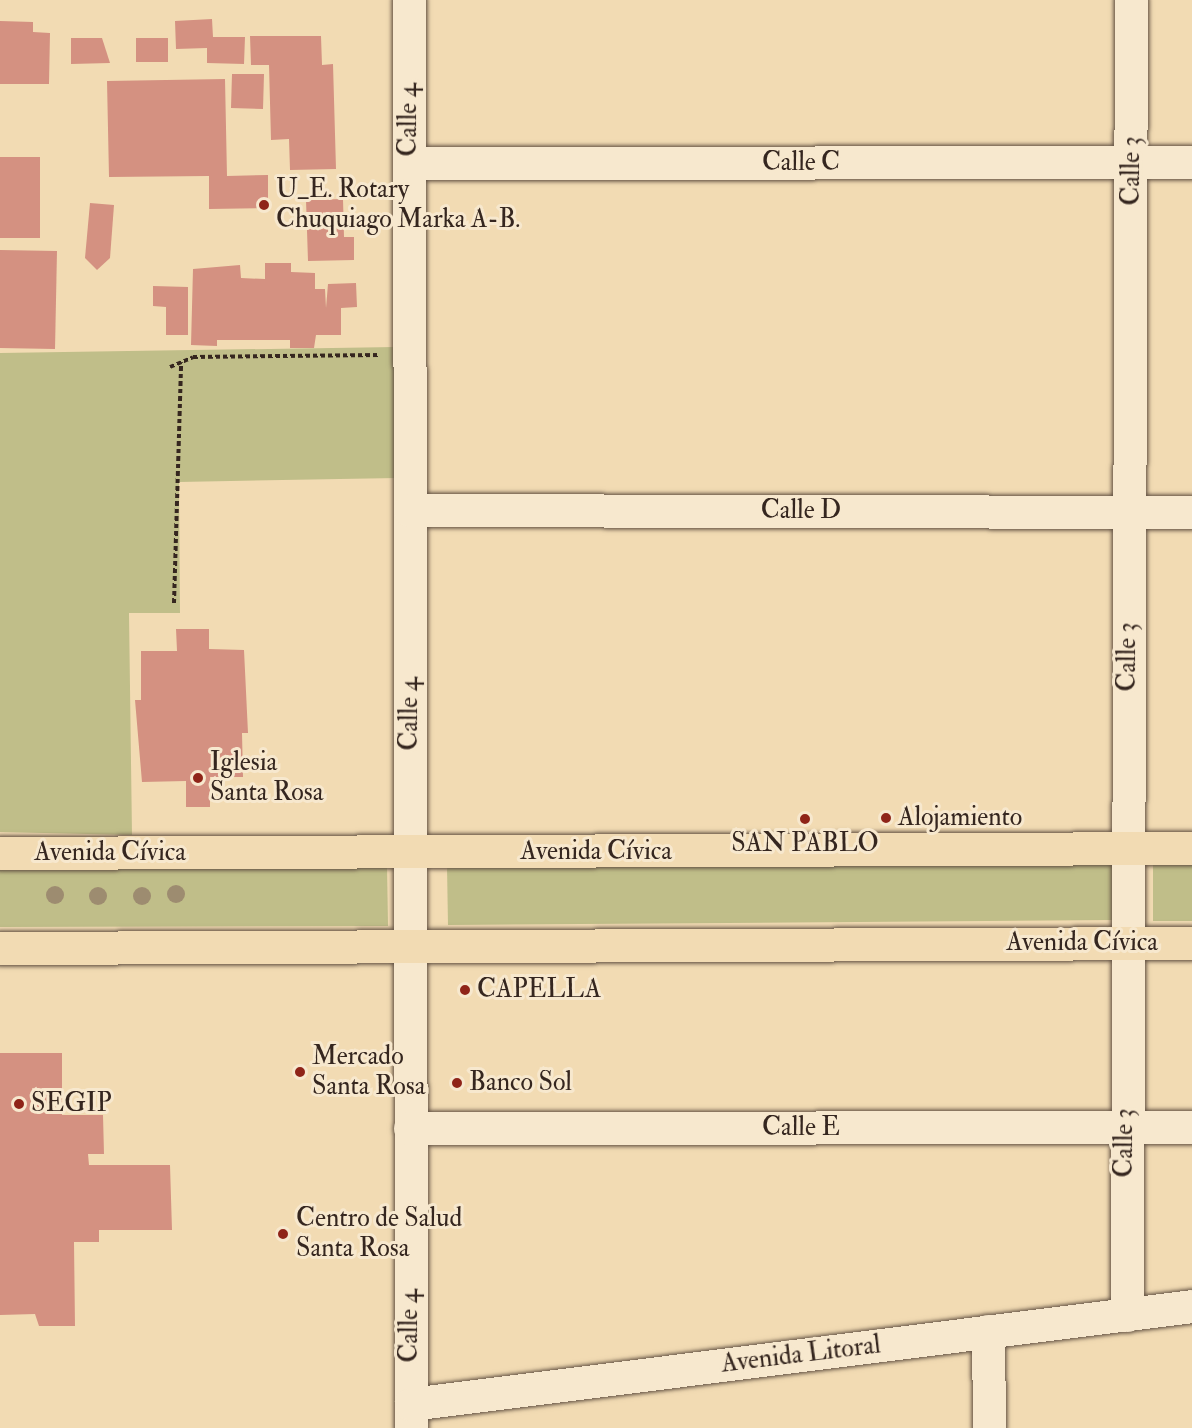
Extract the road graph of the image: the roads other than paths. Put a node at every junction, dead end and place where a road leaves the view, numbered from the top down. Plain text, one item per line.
1 (409, 0) edge
2 (1131, 0) edge
3 (1192, 162) edge
4 (1133, 163) junction
5 (409, 164) junction
6 (410, 510) junction
7 (1129, 512) junction
8 (1192, 512) edge
9 (1128, 848) junction
10 (1192, 848) edge
11 (0, 853) edge
12 (410, 853) junction
13 (1127, 943) junction
14 (1192, 943) edge
15 (410, 947) junction
16 (0, 948) edge
17 (1124, 1127) junction
18 (1192, 1127) edge
19 (410, 1128) junction
20 (1192, 1306) edge
21 (1127, 1315) junction
22 (988, 1332) junction
23 (411, 1416) edge
24 (989, 1428) edge

1 - 5 street, Calle 4
2 - 4 street, Calle 3
3 - 4 street, Calle C
4 - 5 street, Calle C
4 - 7 street, Calle 3
5 - 6 street, Calle 4
6 - 7 street, Calle D
6 - 12 street, Calle 4
7 - 8 street, Calle D
7 - 9 street, Calle 3
9 - 10 main road, Avenida Cívica
9 - 12 main road, Avenida Cívica
9 - 13 street, Calle 3
11 - 12 main road, Avenida Cívica
12 - 15 street, Calle 4
13 - 14 main road, Avenida Cívica
13 - 15 main road, Avenida Cívica
13 - 17 street, Calle 3
15 - 16 main road, Avenida Cívica
15 - 19 street, Calle 4
17 - 18 street, Calle E
17 - 19 street, Calle E
17 - 21 street, Calle 3
19 - 23 street, Calle 4
20 - 21 street, Avenida Litoral
21 - 22 street, Avenida Litoral
22 - 23 street, Avenida Litoral
22 - 24 street

